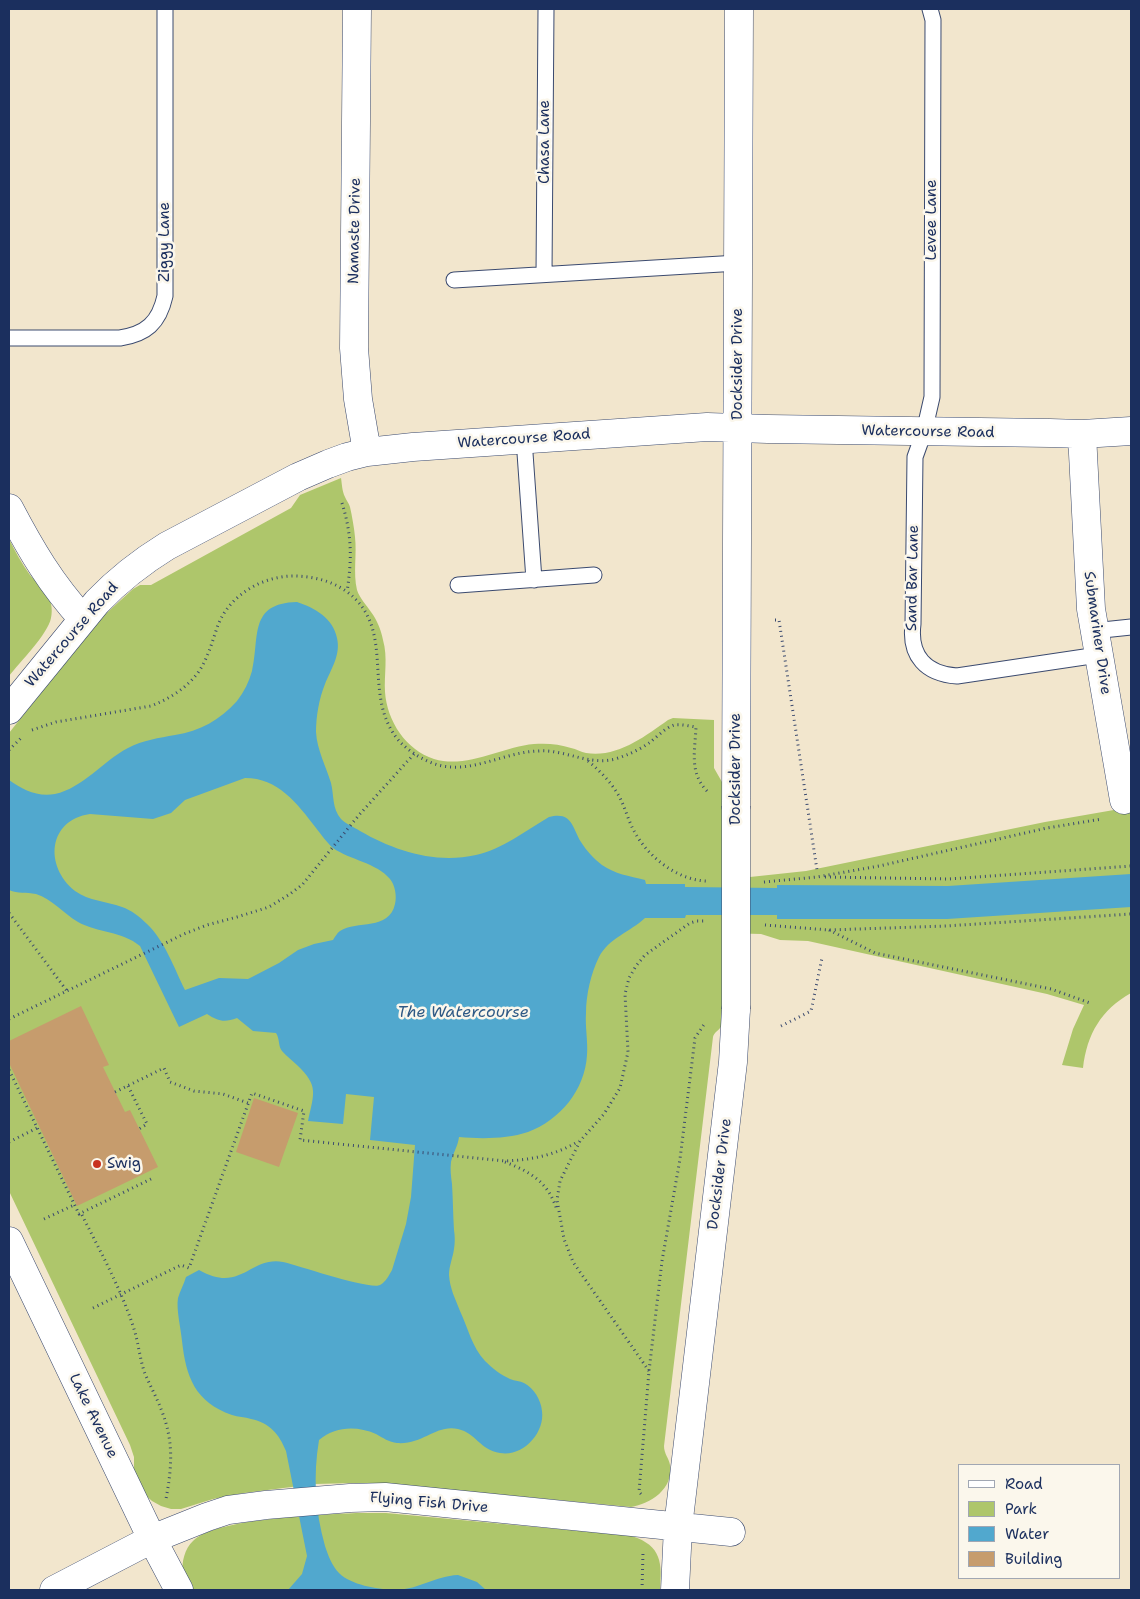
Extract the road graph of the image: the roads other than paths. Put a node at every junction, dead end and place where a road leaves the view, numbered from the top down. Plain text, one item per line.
1 (165, 9) edge
2 (357, 9) edge
3 (546, 9) edge
4 (739, 9) edge
5 (930, 9) edge
6 (738, 263) junction
7 (544, 274) junction
8 (454, 280) dead end
9 (9, 338) edge
10 (738, 428) junction
11 (1131, 431) edge
12 (924, 432) junction
13 (1082, 434) junction
14 (524, 439) junction
15 (367, 452) junction
16 (9, 508) edge
17 (594, 575) dead end
18 (534, 580) junction
19 (458, 585) dead end
20 (83, 619) junction
21 (1131, 627) edge
22 (1095, 643) junction
23 (9, 710) edge
24 (1124, 800) dead end
25 (9, 1241) edge
26 (678, 1527) junction
27 (732, 1532) dead end
28 (152, 1539) junction
29 (54, 1590) edge
30 (179, 1590) edge
31 (675, 1590) edge

1 - 9 lane, Ziggy Lane
2 - 15 street, Namaste Drive
3 - 7 lane, Chasa Lane
4 - 6 street, Docksider Drive
5 - 12 lane, Levee Lane
6 - 7 lane
6 - 10 street, Docksider Drive
7 - 8 lane
10 - 12 street, Watercourse Road
10 - 14 street, Watercourse Road
10 - 26 street, Docksider Drive, bridge
11 - 13 street, Watercourse Road
12 - 13 street, Watercourse Road
12 - 22 lane, Sand Bar Lane
13 - 22 street, Submariner Drive
14 - 15 street, Watercourse Road
14 - 18 lane
15 - 20 street, Watercourse Road
16 - 20 street
17 - 18 lane
18 - 19 lane
20 - 23 street, Watercourse Road
21 - 22 lane, Sand Bar Lane
22 - 24 street, Submariner Drive
25 - 28 street, Lake Avenue
26 - 27 street, Flying Fish Drive
26 - 28 street, Flying Fish Drive
26 - 31 street
28 - 29 street, Flying Fish Drive
28 - 30 street, Lake Avenue

